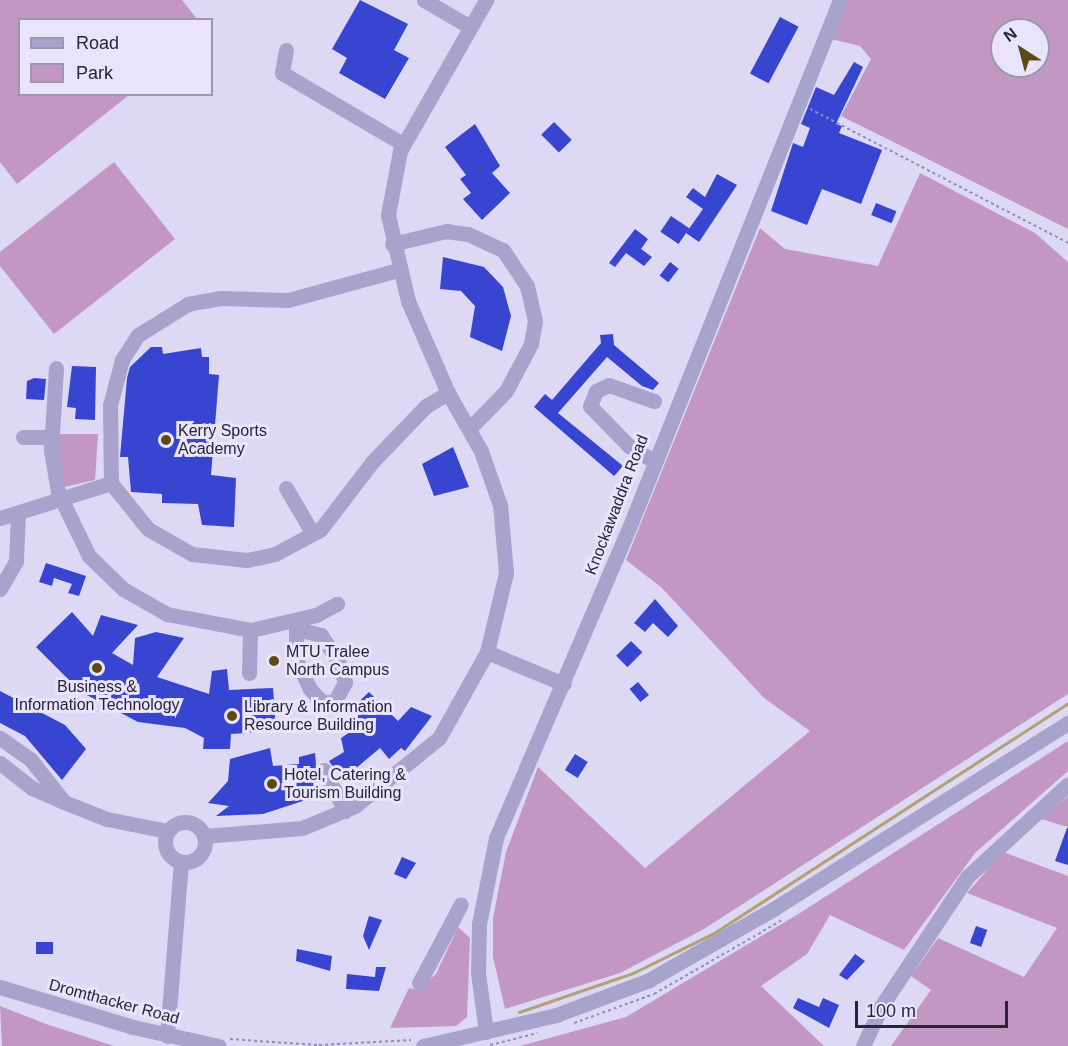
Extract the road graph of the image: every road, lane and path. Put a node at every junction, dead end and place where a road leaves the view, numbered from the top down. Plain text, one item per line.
1 (424, 0) edge
2 (486, 0) edge
3 (838, 1) edge
4 (470, 27) junction
5 (286, 50) dead end
6 (799, 103) junction
7 (403, 144) junction
8 (1068, 243) edge
9 (392, 244) junction
10 (398, 270) junction
11 (56, 368) dead end
12 (448, 393) junction
13 (654, 401) dead end
14 (470, 428) junction
15 (23, 437) dead end
16 (51, 437) junction
17 (654, 461) junction
18 (111, 483) junction
19 (286, 488) dead end
20 (61, 501) junction
21 (18, 513) junction
22 (0, 518) edge
23 (313, 534) junction
24 (0, 589) edge
25 (337, 604) dead end
26 (296, 625) junction
27 (250, 630) junction
28 (487, 652) junction
29 (249, 673) dead end
30 (564, 684) junction
31 (1068, 723) edge
32 (7, 741) edge
33 (0, 762) edge
34 (324, 770) dead end
35 (1068, 784) edge
36 (64, 802) junction
37 (345, 811) junction
38 (167, 831) junction
39 (204, 836) junction
40 (181, 862) junction
41 (461, 904) dead end
42 (452, 917) junction
43 (479, 924) junction
44 (418, 983) dead end
45 (0, 987) edge
46 (486, 1032) junction
47 (167, 1036) junction
48 (419, 1043) edge
49 (288, 1044) dead end
50 (219, 1046) edge
51 (863, 1046) edge

1 - 4 street
2 - 4 street
3 - 6 street, Knockawaddra Road
4 - 7 street
5 - 7 street
6 - 8 path
6 - 17 street, Knockawaddra Road
7 - 9 street
9 - 10 street
9 - 14 street
10 - 12 street
10 - 18 street
11 - 16 street
12 - 14 street
12 - 23 street
13 - 17 street
14 - 28 street
15 - 16 street
16 - 20 street
17 - 30 street, Knockawaddra Road
18 - 20 street
18 - 23 street
19 - 23 street
20 - 21 street
20 - 27 street
21 - 22 street
21 - 24 street
25 - 26 street
26 - 26 street
26 - 27 street
27 - 29 street
28 - 30 street
28 - 37 street
30 - 43 street, Knockawaddra Road
31 - 46 street
32 - 33 street
32 - 36 street
33 - 36 street
34 - 37 street
35 - 51 street
36 - 38 street
37 - 39 street
38 - 39 street
38 - 40 street
39 - 40 street
40 - 47 street
41 - 42 street
42 - 43 street
42 - 44 street
43 - 46 street, Knockawaddra Road
45 - 47 street, Dromthacker Road
46 - 48 street
47 - 50 street, Dromthacker Road
48 - 49 path

